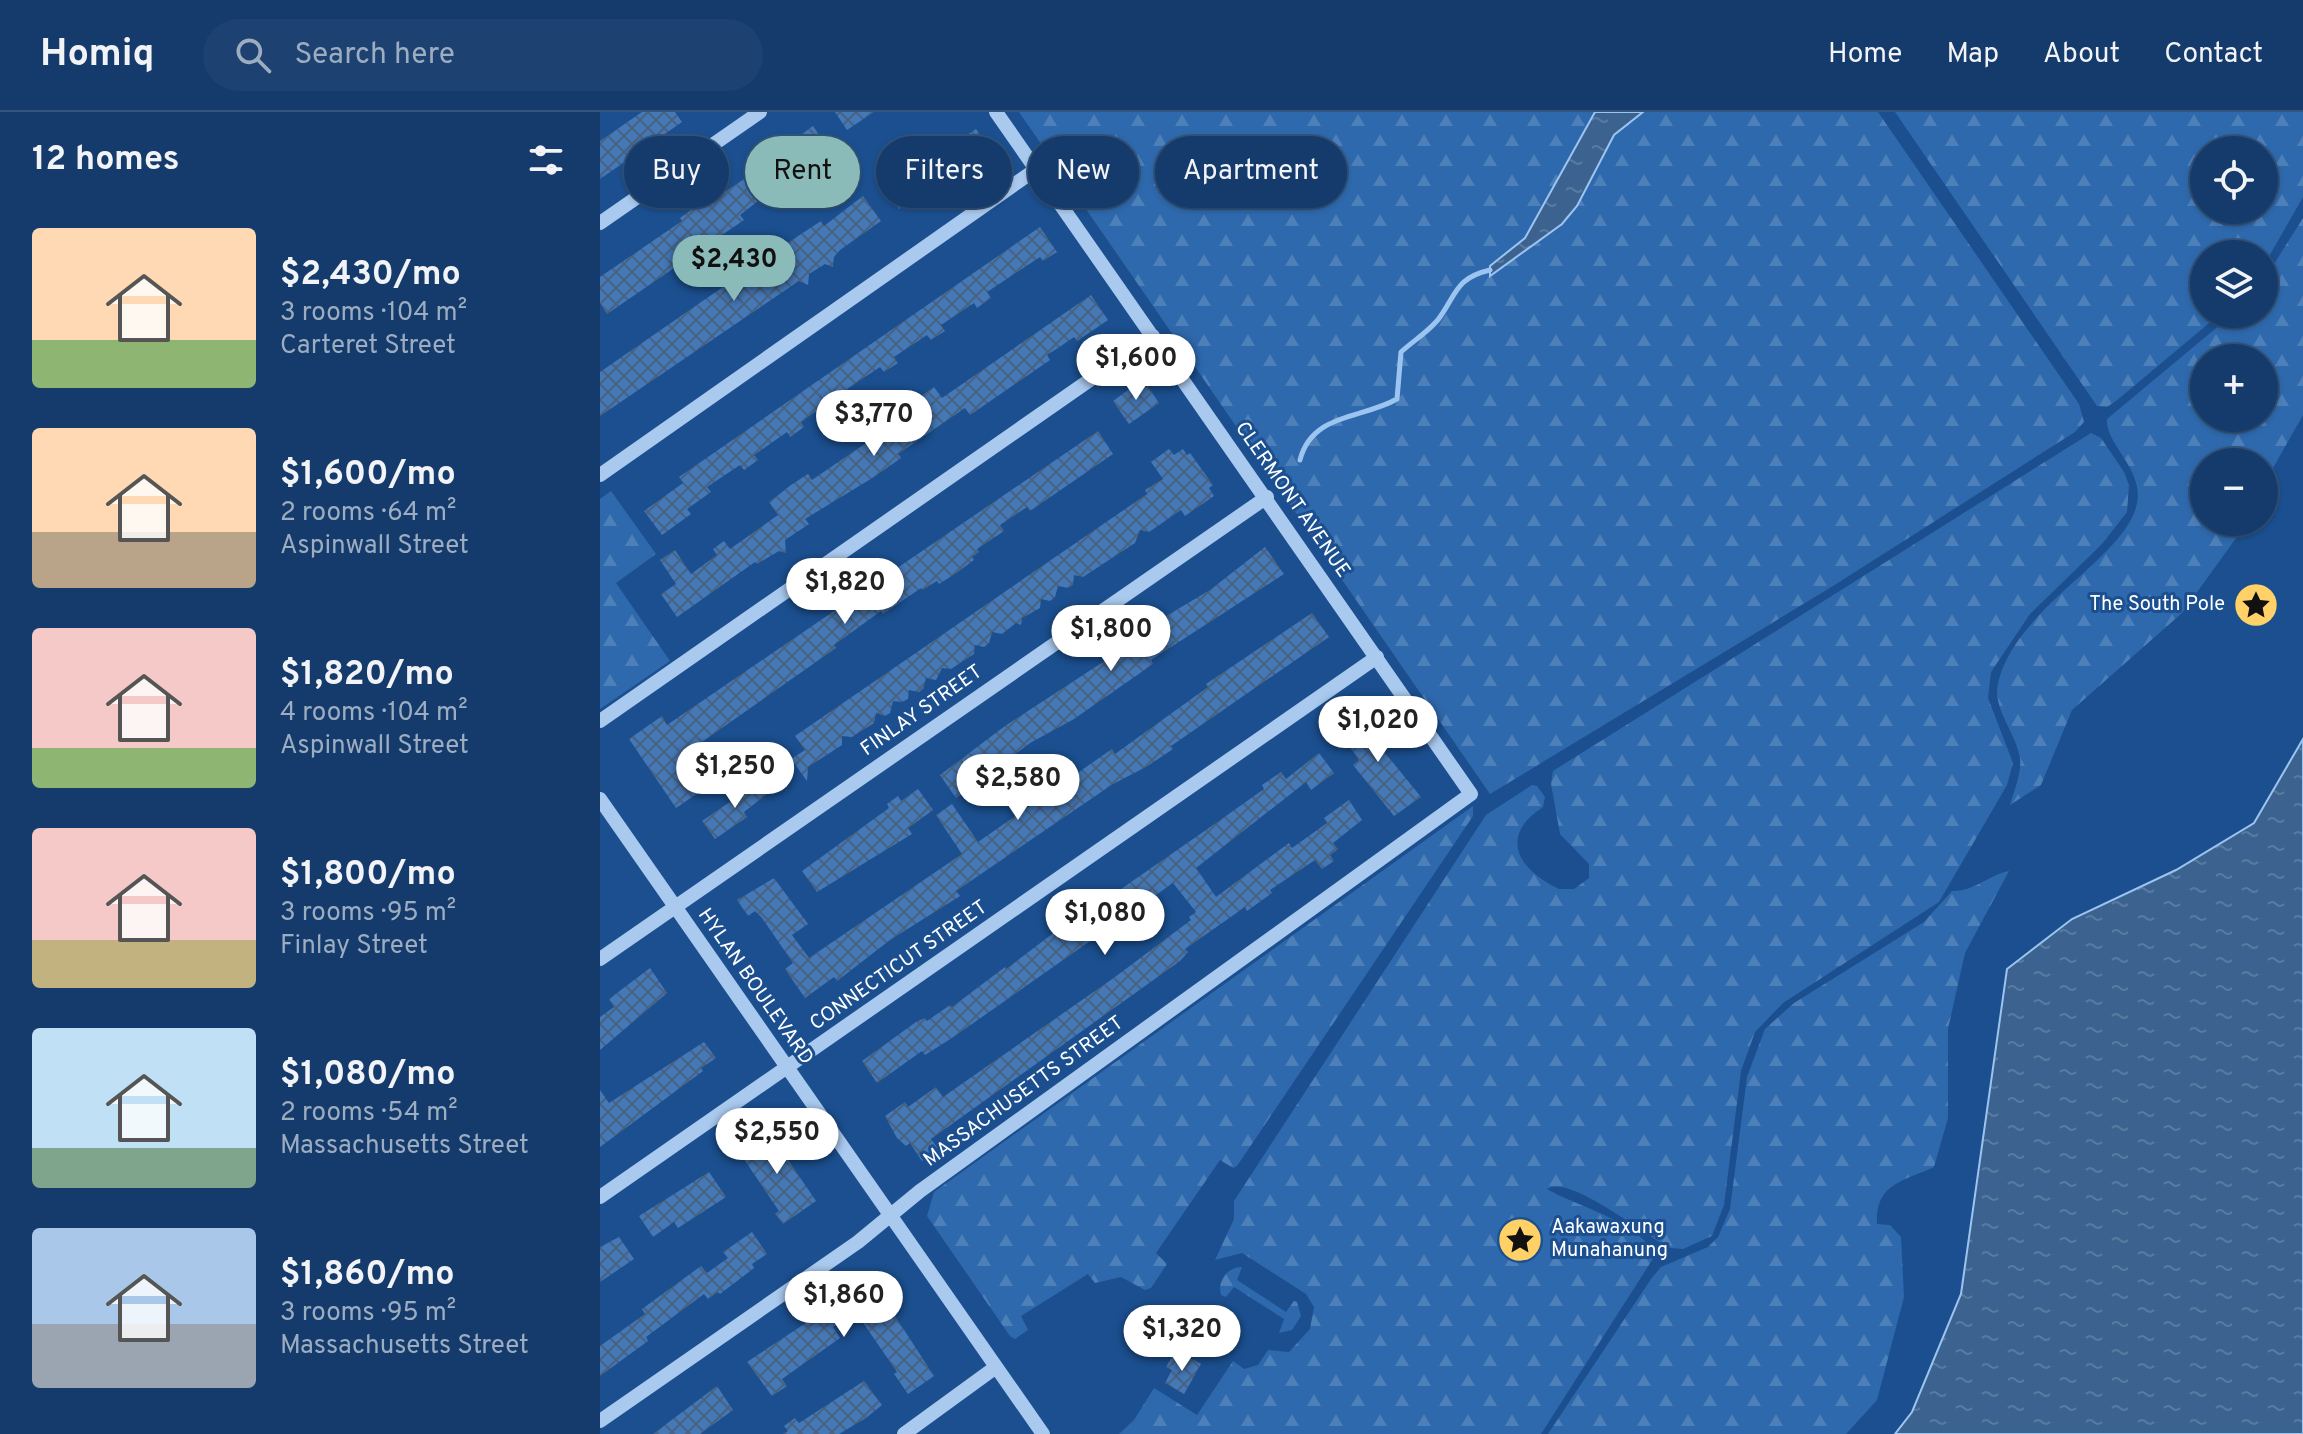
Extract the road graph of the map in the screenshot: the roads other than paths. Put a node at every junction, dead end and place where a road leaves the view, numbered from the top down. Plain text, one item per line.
1 (760, 112) edge
2 (996, 112) edge
3 (1028, 160) edge
4 (1028, 175) edge
5 (1062, 208) edge
6 (600, 223) edge
7 (1153, 336) junction
8 (600, 475) edge
9 (1267, 497) junction
10 (1377, 657) junction
11 (600, 721) edge
12 (1471, 794) joint
13 (600, 799) edge
14 (675, 907) junction
15 (600, 959) edge
16 (786, 1068) junction
17 (600, 1197) edge
18 (889, 1216) junction
19 (996, 1367) junction
20 (600, 1421) edge
21 (904, 1434) edge
22 (1043, 1434) edge

1 - 6 street
2 - 3 street, CLERMONT AVENUE
4 - 8 street
5 - 7 street, CLERMONT AVENUE
7 - 9 street, CLERMONT AVENUE
7 - 11 street
9 - 10 street, CLERMONT AVENUE
9 - 14 street, FINLAY STREET
10 - 12 street, CLERMONT AVENUE
10 - 16 street, CONNECTICUT STREET
12 - 18 street, MASSACHUSETTS STREET
13 - 14 street, HYLAN BOULEVARD
14 - 15 street, FINLAY STREET
14 - 16 street, HYLAN BOULEVARD
16 - 17 street, CONNECTICUT STREET
16 - 18 street, HYLAN BOULEVARD
18 - 19 street, HYLAN BOULEVARD
18 - 20 street, MASSACHUSETTS STREET
19 - 21 street
19 - 22 street, HYLAN BOULEVARD

